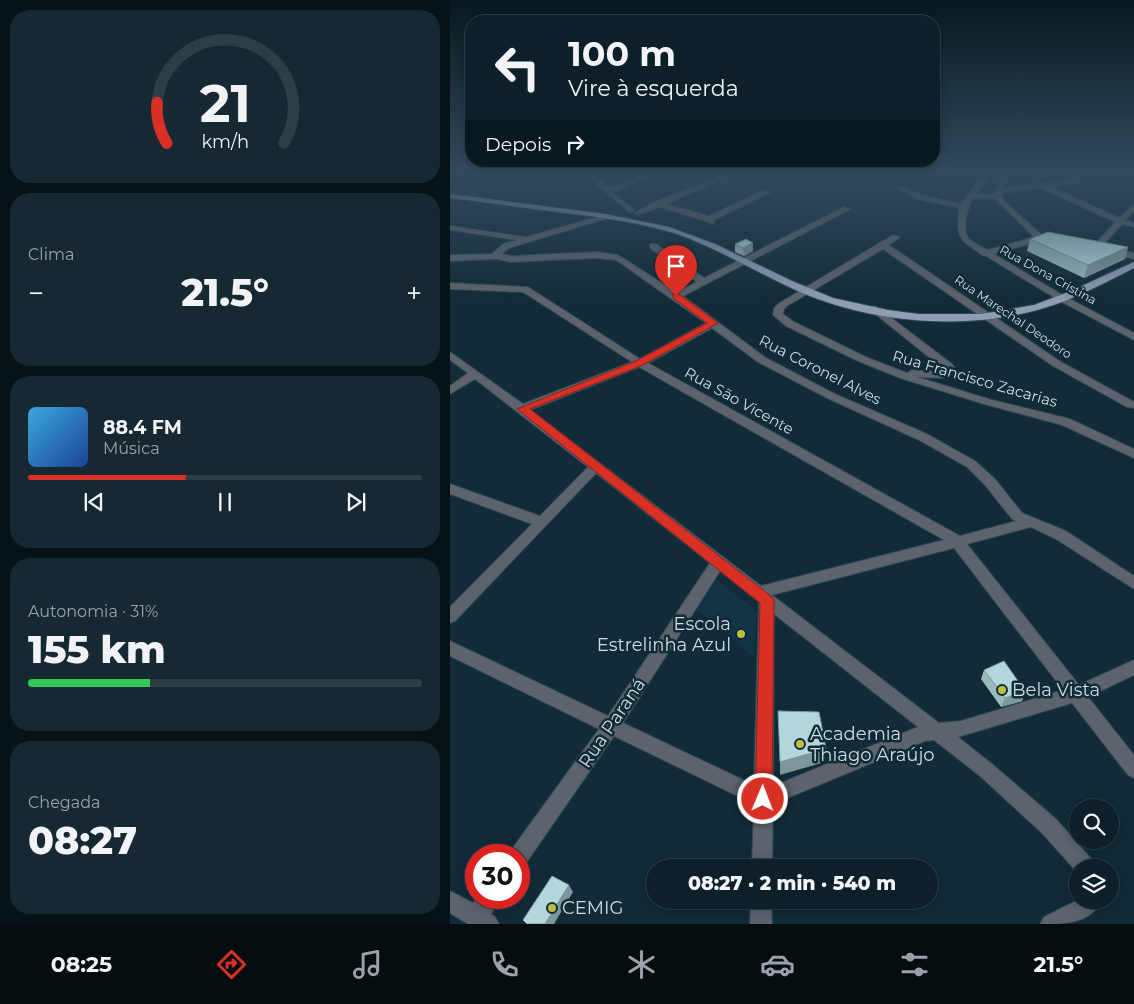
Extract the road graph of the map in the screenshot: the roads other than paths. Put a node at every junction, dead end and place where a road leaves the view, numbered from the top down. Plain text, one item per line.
1 (610, 217) edge
2 (639, 217) edge
3 (700, 217) edge
4 (716, 217) edge
5 (831, 217) edge
6 (963, 217) edge
7 (1016, 217) edge
8 (1111, 217) edge
9 (1123, 217) edge
10 (1119, 221) junction
11 (1134, 225) edge
12 (450, 228) edge
13 (896, 237) dead end
14 (1040, 238) junction
15 (528, 240) junction
16 (1059, 241) edge
17 (883, 245) junction
18 (653, 246) dead end
19 (1086, 247) edge
20 (1095, 248) junction
21 (985, 254) junction
22 (499, 256) junction
23 (1134, 256) edge
24 (450, 258) edge
25 (744, 262) junction
26 (1134, 265) edge
27 (703, 282) junction
28 (450, 286) edge
29 (805, 291) junction
30 (676, 296) junction
31 (1063, 299) junction
32 (874, 309) junction
33 (992, 317) junction
34 (714, 323) junction
35 (1134, 336) edge
36 (450, 355) edge
37 (640, 363) junction
38 (880, 367) junction
39 (474, 374) junction
40 (450, 392) edge
41 (1131, 405) dead end
42 (522, 409) junction
43 (1134, 454) edge
44 (595, 468) junction
45 (450, 489) edge
46 (542, 522) junction
47 (1029, 523) junction
48 (956, 540) junction
49 (718, 563) junction
50 (1134, 583) edge
51 (762, 597) junction
52 (450, 617) edge
53 (450, 648) edge
54 (1134, 667) edge
55 (1076, 694) junction
56 (611, 726) junction
57 (937, 731) junction
58 (1134, 769) edge
59 (763, 799) junction
60 (527, 844) edge
61 (762, 859) edge
62 (1078, 859) edge
63 (450, 901) edge
64 (761, 909) edge
65 (1080, 909) edge
66 (482, 920) edge
67 (761, 924) edge
68 (1052, 924) edge

1 - 15 street
2 - 25 main road
3 - 4 street
5 - 25 street
6 - 21 street, Rua Dona Cristina
7 - 14 street
8 - 10 street
9 - 10 street
10 - 11 street
10 - 20 street
12 - 15 street
13 - 17 street, Rua Francisco Zacarias
14 - 16 street
14 - 21 street
15 - 22 street
17 - 29 street, Rua Francisco Zacarias
17 - 33 street, Rua Marechal Deodoro
18 - 27 street
19 - 20 street
20 - 23 street
21 - 31 street, Rua Dona Cristina
22 - 24 street, Rua Coronel Alves
22 - 30 street, Rua Coronel Alves
25 - 27 street
25 - 29 main road
26 - 31 main road
27 - 30 street
28 - 37 street, Rua São Vicente
29 - 32 main road
29 - 38 street, Rua Francisco Zacarias
30 - 34 street, Rua Coronel Alves
31 - 33 main road
31 - 35 street, Rua Dona Cristina
32 - 33 main road
32 - 38 street
33 - 41 street, Rua Marechal Deodoro
34 - 37 street
34 - 47 street, Rua Coronel Alves
36 - 39 street
37 - 42 street
37 - 48 street, Rua São Vicente
38 - 43 street, Rua Francisco Zacarias
39 - 40 street
39 - 42 street
42 - 44 street
44 - 46 street
44 - 49 street
45 - 46 street
46 - 52 street
47 - 48 street
47 - 50 street, Rua Coronel Alves
48 - 51 street
48 - 55 street
49 - 51 street
49 - 56 street, Rua Paraná
51 - 57 street
51 - 59 street
53 - 56 street
54 - 55 street
55 - 57 street
55 - 58 street
56 - 59 street
56 - 60 street, Rua Paraná
57 - 59 street
57 - 62 street
59 - 61 street
63 - 66 street
64 - 67 street
65 - 68 street

